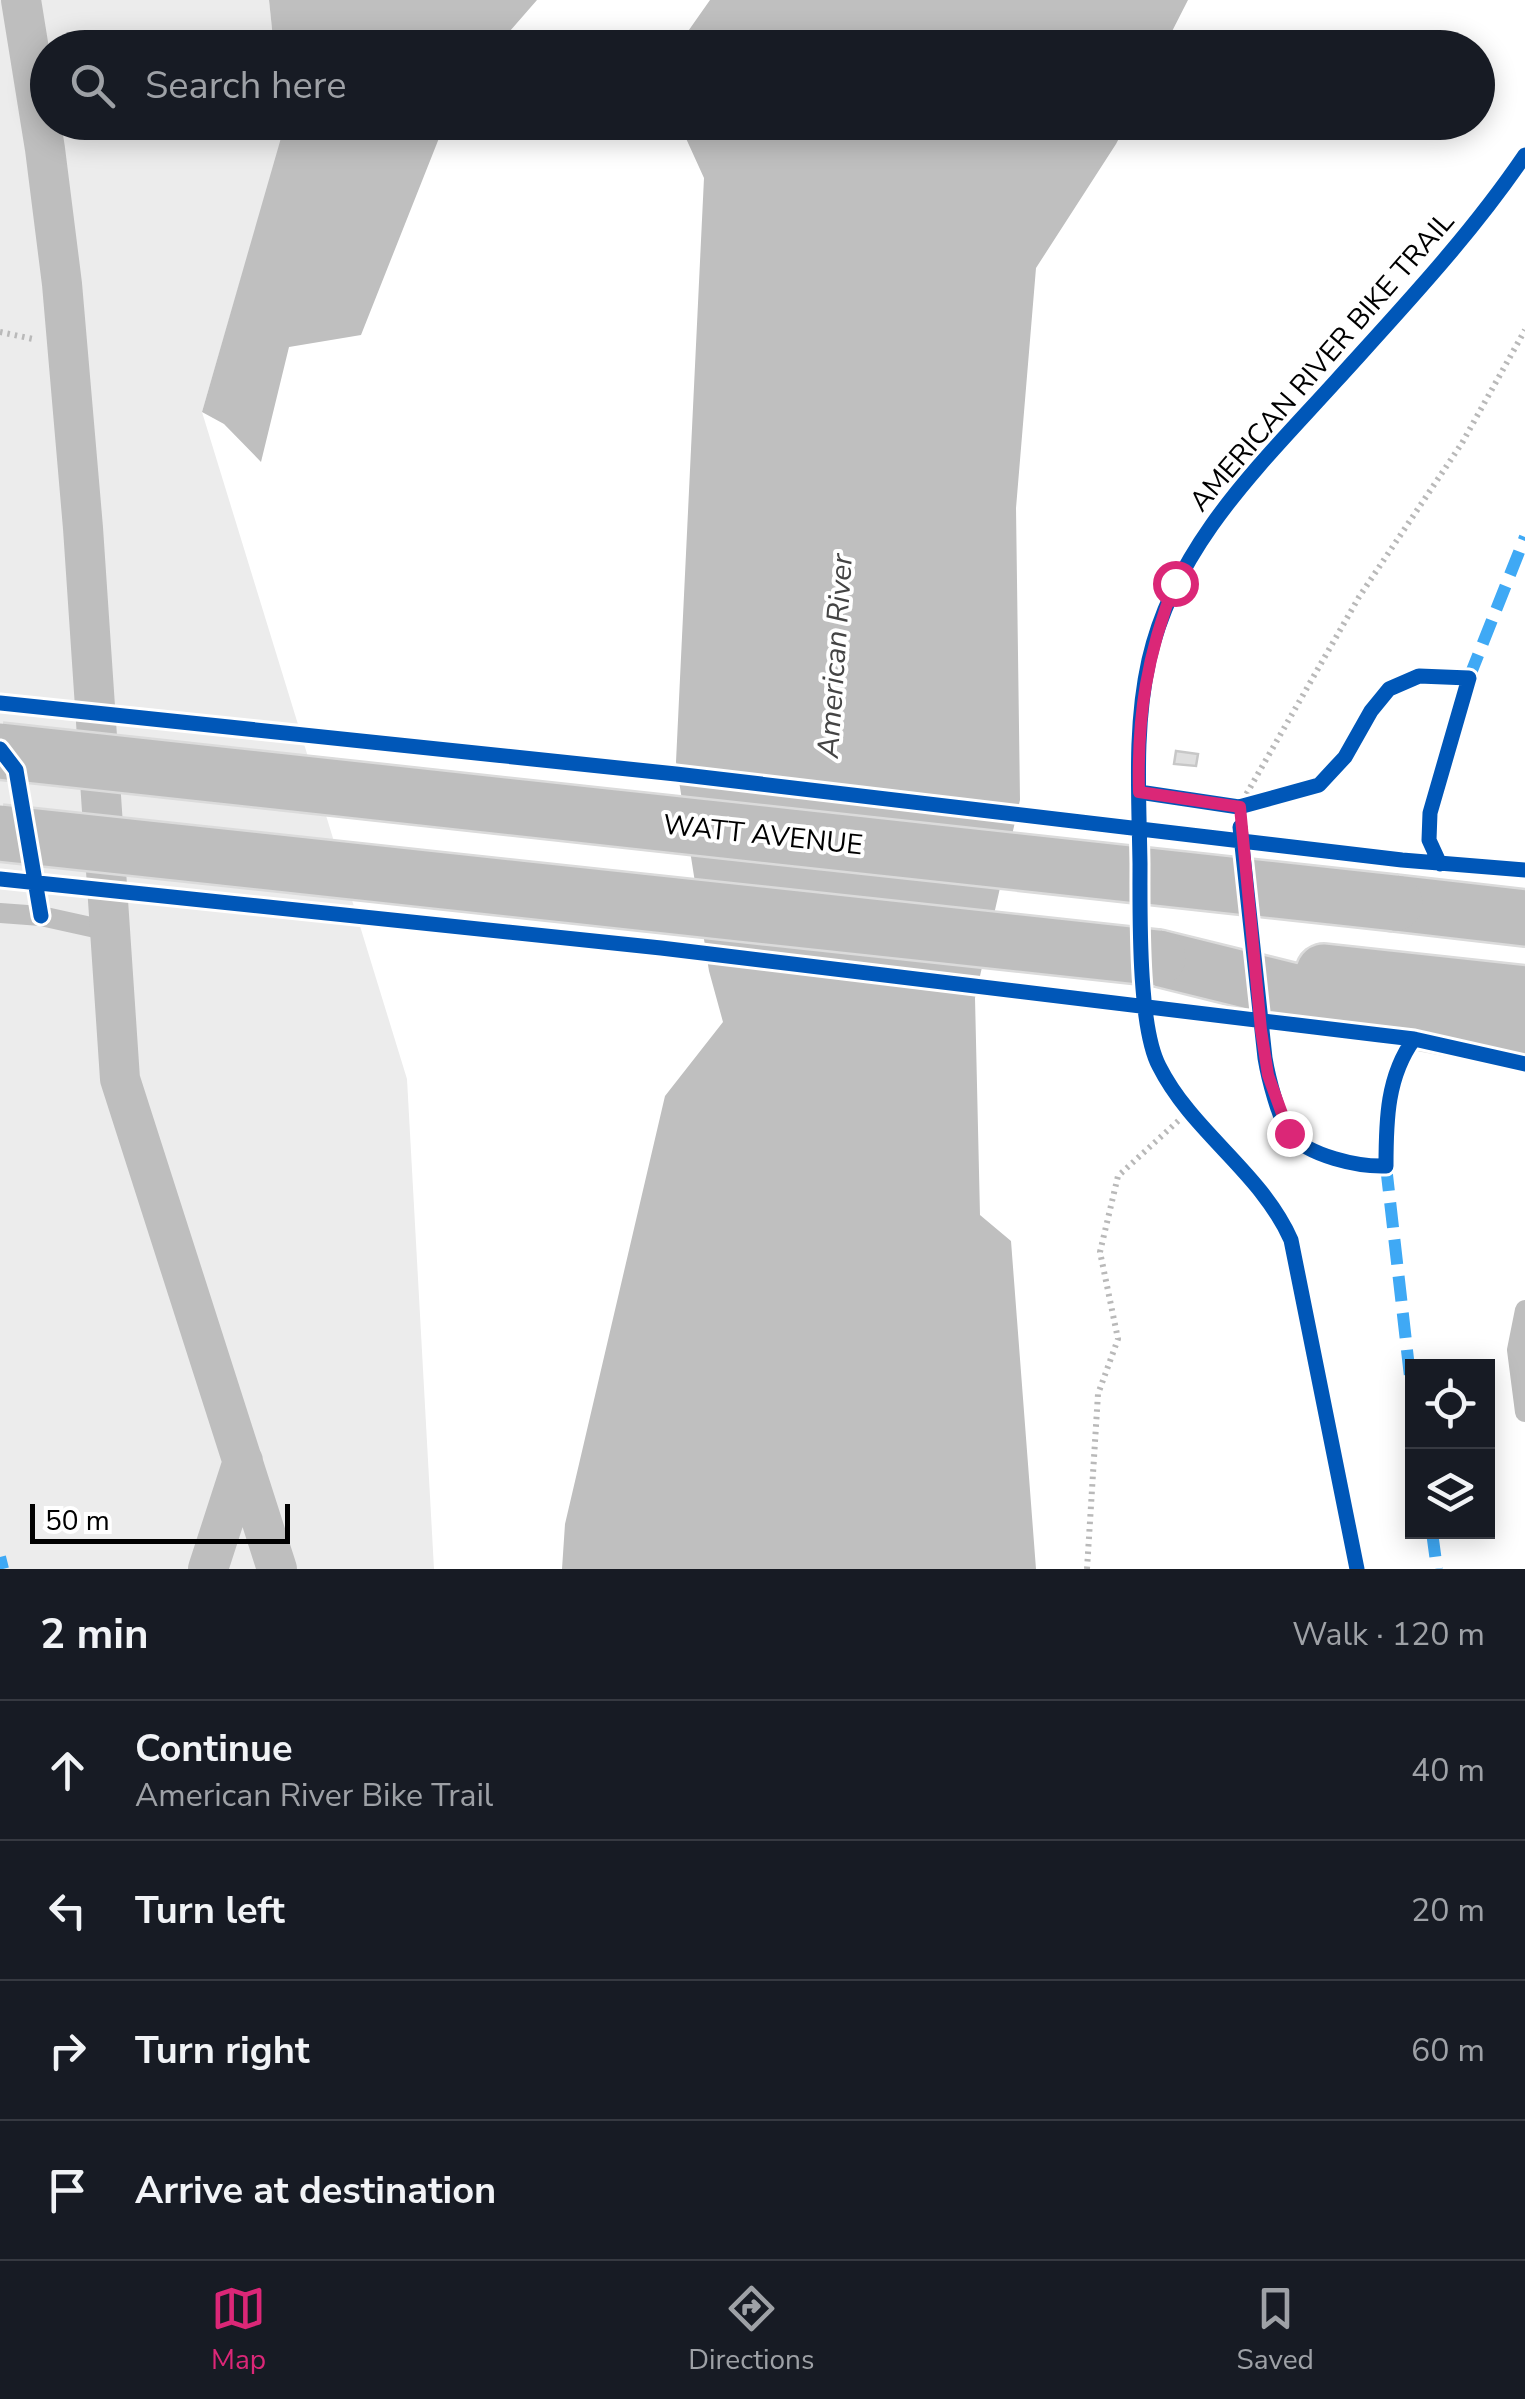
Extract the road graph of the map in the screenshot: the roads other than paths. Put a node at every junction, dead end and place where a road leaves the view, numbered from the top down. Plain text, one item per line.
1 (21, 0) edge
2 (30, 56) edge
3 (43, 140) edge
4 (0, 751) edge
5 (0, 833) edge
6 (0, 913) edge
7 (1525, 918) edge
8 (109, 932) junction
9 (1525, 994) edge
10 (1389, 996) junction
11 (1525, 1041) edge
12 (1525, 1310) edge
13 (1525, 1412) edge
14 (244, 1461) junction
15 (208, 1569) edge
16 (277, 1569) edge

1 - 2 street
3 - 8 street
4 - 7 main road, WATT AVENUE, bridge
5 - 10 main road, bridge
6 - 8 lane
8 - 14 street
9 - 10 main road
10 - 11 main road
12 - 13 lane
14 - 15 street
14 - 16 street

